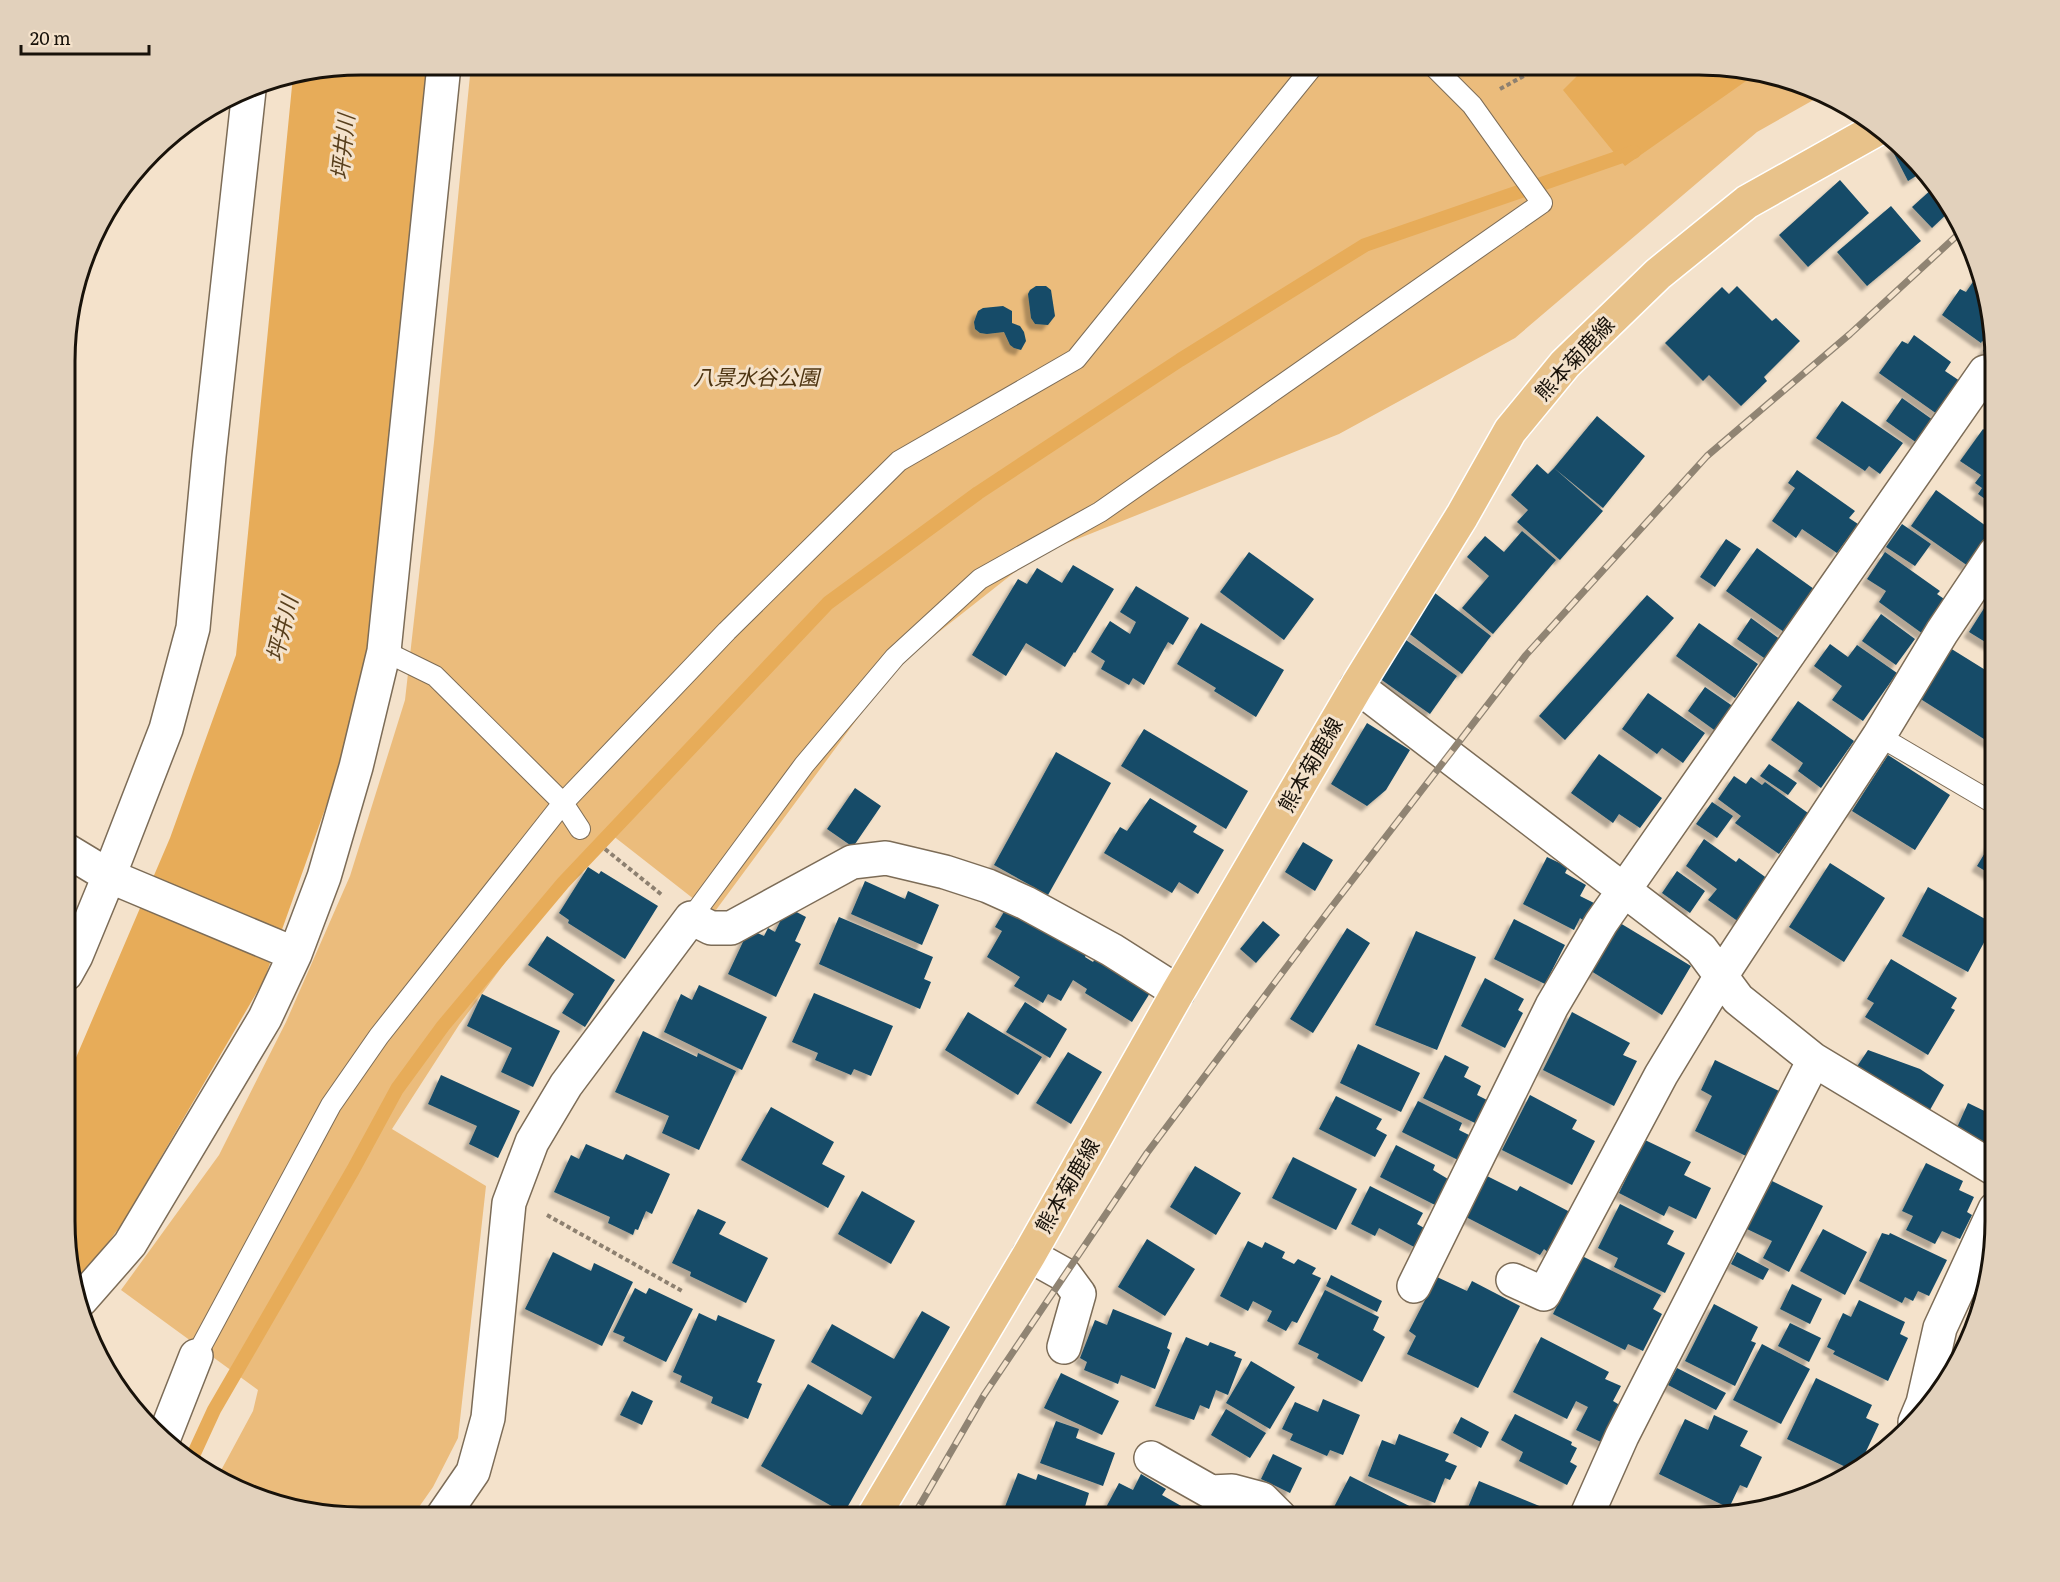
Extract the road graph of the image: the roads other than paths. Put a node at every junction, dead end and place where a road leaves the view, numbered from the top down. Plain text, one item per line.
1 (443, 75) edge
2 (1306, 75) edge
3 (1442, 75) edge
4 (248, 99) edge
5 (1872, 133) edge
6 (1985, 372) dead end
7 (1985, 567) edge
8 (384, 651) junction
9 (1357, 686) junction
10 (1879, 736) junction
11 (1985, 798) edge
12 (563, 803) junction
13 (580, 829) dead end
14 (75, 855) edge
15 (119, 881) junction
16 (1625, 891) junction
17 (691, 918) junction
18 (287, 950) junction
19 (75, 958) edge
20 (1721, 976) junction
21 (1178, 992) junction
22 (1814, 1060) junction
23 (1985, 1163) edge
24 (1984, 1232) edge
25 (1029, 1255) junction
26 (1513, 1280) dead end
27 (1414, 1286) dead end
28 (85, 1295) edge
29 (1064, 1347) dead end
30 (196, 1356) joint
31 (1925, 1397) edge
32 (167, 1430) edge
33 (1151, 1458) dead end
34 (449, 1507) edge
35 (879, 1507) edge
36 (1269, 1507) edge
37 (1590, 1507) edge

1 - 8 street
2 - 12 lane
3 - 17 lane
4 - 15 street
5 - 9 main road, 熊本菊鹿線
6 - 16 street
7 - 10 street
8 - 12 lane
8 - 18 street
9 - 16 street
9 - 21 main road, 熊本菊鹿線
10 - 11 lane
10 - 20 street
12 - 13 lane
12 - 30 lane
14 - 15 street
15 - 18 street
15 - 19 street
16 - 20 street
16 - 27 street
17 - 21 street
17 - 34 street
18 - 28 street
20 - 22 street
20 - 26 street
21 - 25 main road, 熊本菊鹿線
22 - 23 street
22 - 37 street
24 - 31 street
25 - 29 street
25 - 35 main road, 熊本菊鹿線
30 - 32 street
33 - 36 street

